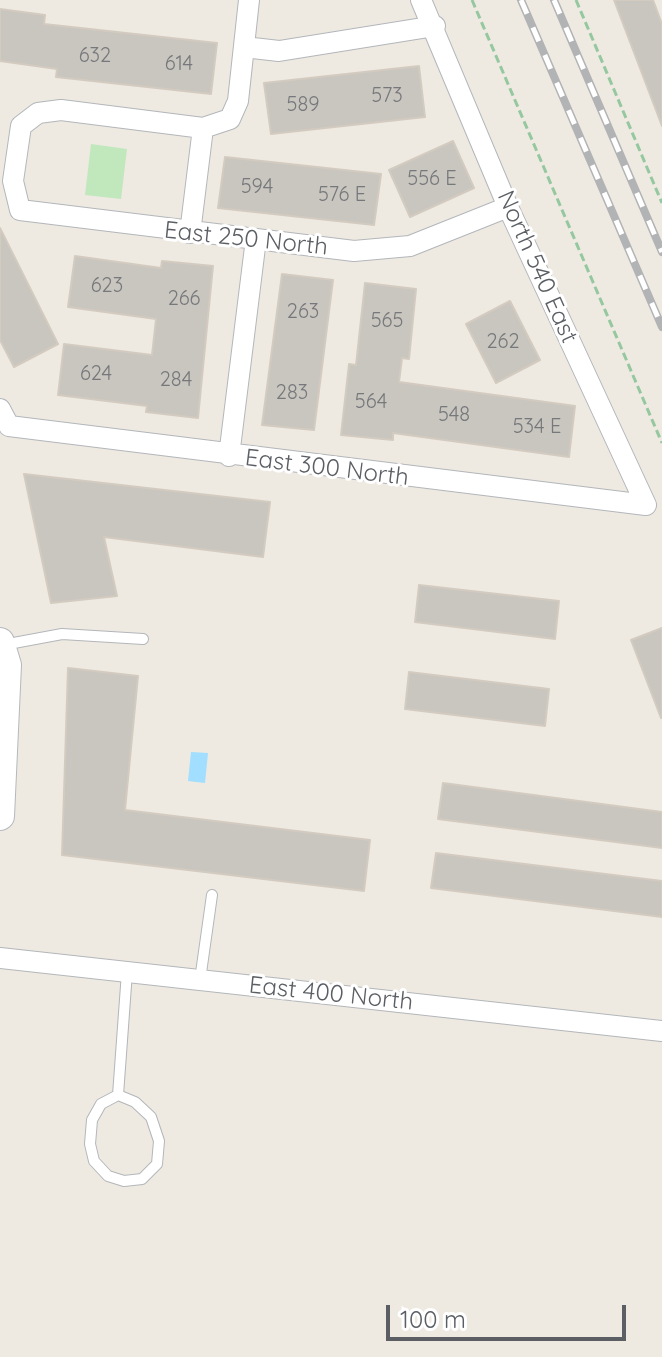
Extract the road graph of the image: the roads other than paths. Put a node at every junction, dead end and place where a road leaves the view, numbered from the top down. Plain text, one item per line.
1 (249, 0) edge
2 (421, 0) edge
3 (435, 26) junction
4 (244, 47) junction
5 (203, 128) junction
6 (6, 181) edge
7 (508, 207) junction
8 (190, 233) junction
9 (256, 239) junction
10 (4, 418) edge
11 (229, 456) junction
12 (646, 505) joint
13 (143, 639) dead end
14 (0, 644) edge
15 (0, 816) edge
16 (212, 895) dead end
17 (0, 958) edge
18 (127, 972) junction
19 (200, 980) junction
20 (662, 1031) edge
21 (118, 1095) junction

1 - 4 street
2 - 3 street, North 540 East
3 - 4 street
3 - 7 street, North 540 East
4 - 5 street
5 - 6 street
5 - 8 street
6 - 8 street, East 250 North
7 - 9 street, East 250 North
7 - 12 street, North 540 East
8 - 9 street, East 250 North
9 - 11 street
10 - 11 street, East 300 North
11 - 12 street, East 300 North
13 - 14 lane
14 - 15 main road
16 - 19 lane
17 - 18 street, East 400 North
18 - 19 street, East 400 North
18 - 21 lane
19 - 20 street, East 400 North
21 - 21 lane

